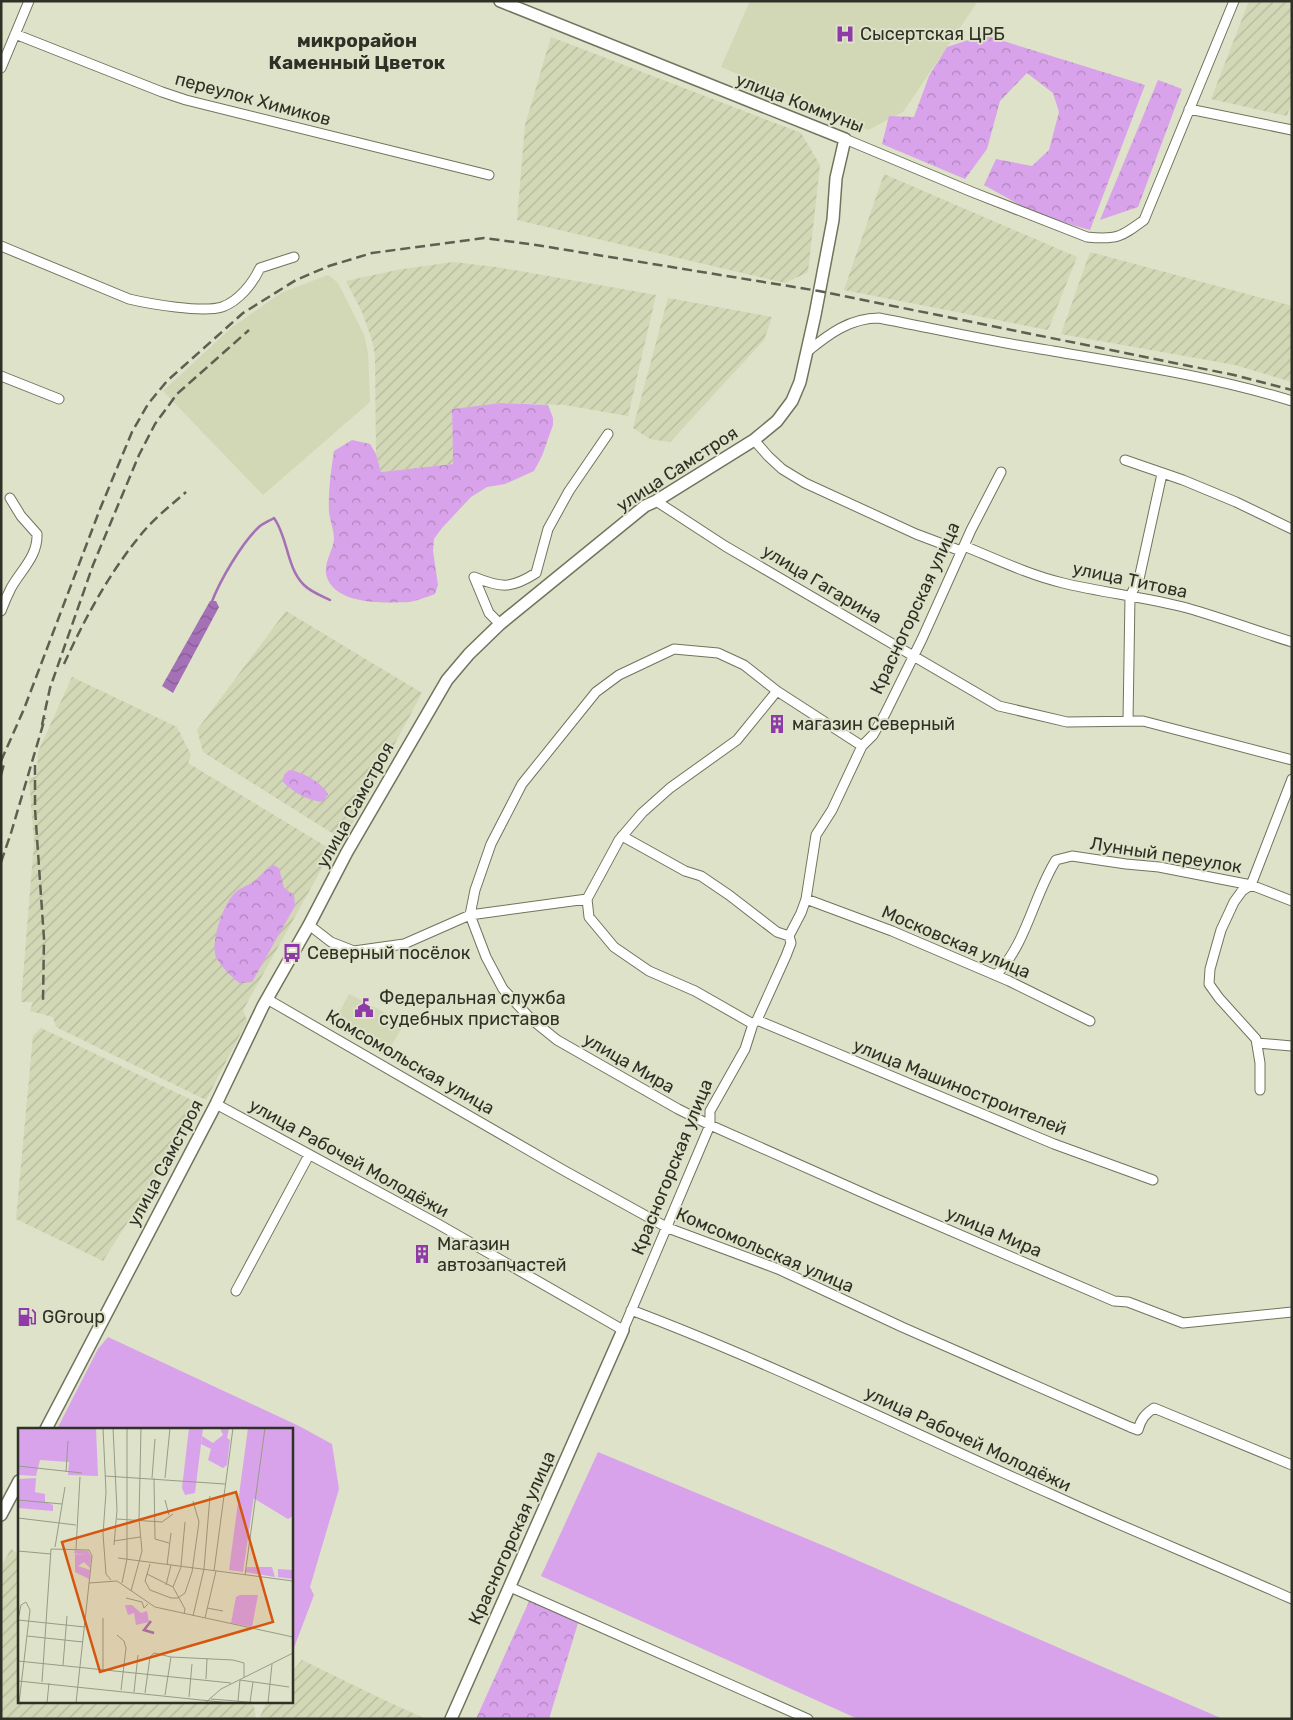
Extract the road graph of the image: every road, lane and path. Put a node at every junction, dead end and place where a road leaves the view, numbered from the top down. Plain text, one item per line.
1 (29, 1) edge
2 (500, 1) edge
3 (1234, 1) edge
4 (15, 34) junction
5 (1, 68) edge
6 (1189, 109) junction
7 (1292, 130) edge
8 (845, 139) junction
9 (489, 175) dead end
10 (1, 246) edge
11 (294, 256) dead end
12 (808, 352) junction
13 (1, 376) edge
14 (59, 400) dead end
15 (1292, 400) edge
16 (608, 434) dead end
17 (754, 440) junction
18 (1125, 460) dead end
19 (1001, 472) dead end
20 (1162, 474) junction
21 (8, 498) edge
22 (656, 501) junction
23 (1292, 529) edge
24 (962, 548) junction
25 (1130, 596) junction
26 (1, 611) edge
27 (500, 624) junction
28 (1292, 642) edge
29 (913, 657) junction
30 (778, 691) junction
31 (1128, 722) junction
32 (862, 746) junction
33 (1292, 760) edge
34 (1292, 779) edge
35 (622, 836) junction
36 (1252, 885) junction
37 (587, 899) junction
38 (806, 899) junction
39 (1292, 900) edge
40 (470, 915) junction
41 (309, 925) junction
42 (789, 936) junction
43 (996, 976) junction
44 (267, 999) junction
45 (1090, 1021) dead end
46 (754, 1022) junction
47 (1257, 1043) junction
48 (1292, 1046) edge
49 (1260, 1090) dead end
50 (216, 1104) junction
51 (710, 1125) junction
52 (309, 1154) junction
53 (1153, 1180) dead end
54 (668, 1228) junction
55 (236, 1291) dead end
56 (631, 1310) junction
57 (1292, 1312) edge
58 (623, 1330) junction
59 (47, 1428) edge
60 (1292, 1465) edge
61 (18, 1483) edge
62 (1, 1515) edge
63 (510, 1587) junction
64 (1292, 1599) edge
65 (452, 1719) edge
66 (808, 1719) edge

1 - 4 street
2 - 8 street, улица Коммуны
3 - 6 street
4 - 5 street
4 - 9 street, переулок Химиков
6 - 7 street
6 - 8 street, улица Коммуны
8 - 12 street, улица Самстроя
10 - 11 street
12 - 15 street
12 - 17 street, улица Самстроя
13 - 14 street
16 - 27 street
17 - 22 street, улица Самстроя
17 - 24 street, улица Титова
18 - 20 street
19 - 24 street, Красногорская улица
20 - 23 street
20 - 25 street
21 - 26 street
22 - 27 street, улица Самстроя
22 - 29 street, улица Гагарина
24 - 25 street, улица Титова
24 - 29 street, Красногорская улица
25 - 28 street, улица Титова
25 - 31 street
27 - 41 street, улица Самстроя
29 - 31 street, улица Гагарина
29 - 32 street, Красногорская улица
30 - 32 street
30 - 35 street
30 - 40 street
31 - 33 street, улица Гагарина
32 - 38 street, Красногорская улица
34 - 36 street
35 - 37 street
35 - 42 street
36 - 39 street
36 - 43 street, Лунный переулок
36 - 47 street
37 - 40 street
37 - 46 street, улица Машиностроителей
38 - 42 street, Красногорская улица
38 - 43 street, Московская улица
40 - 41 street
40 - 51 street, улица Мира
41 - 44 street, улица Самстроя
42 - 46 street, Красногорская улица
43 - 45 street, Московская улица
44 - 50 street, улица Самстроя
44 - 54 street, Комсомольская улица
46 - 51 street, Красногорская улица
46 - 53 street, улица Машиностроителей
47 - 48 street
47 - 49 street
50 - 52 street, улица Рабочей Молодёжи
50 - 59 street, улица Самстроя
51 - 54 street, Красногорская улица
51 - 57 street, улица Мира
52 - 55 street
52 - 58 street, улица Рабочей Молодёжи
54 - 56 street, Красногорская улица
54 - 60 street, Комсомольская улица
56 - 58 street, Красногорская улица
56 - 64 street, улица Рабочей Молодёжи
58 - 63 street, Красногорская улица
61 - 62 street
63 - 65 street, Красногорская улица
63 - 66 street

